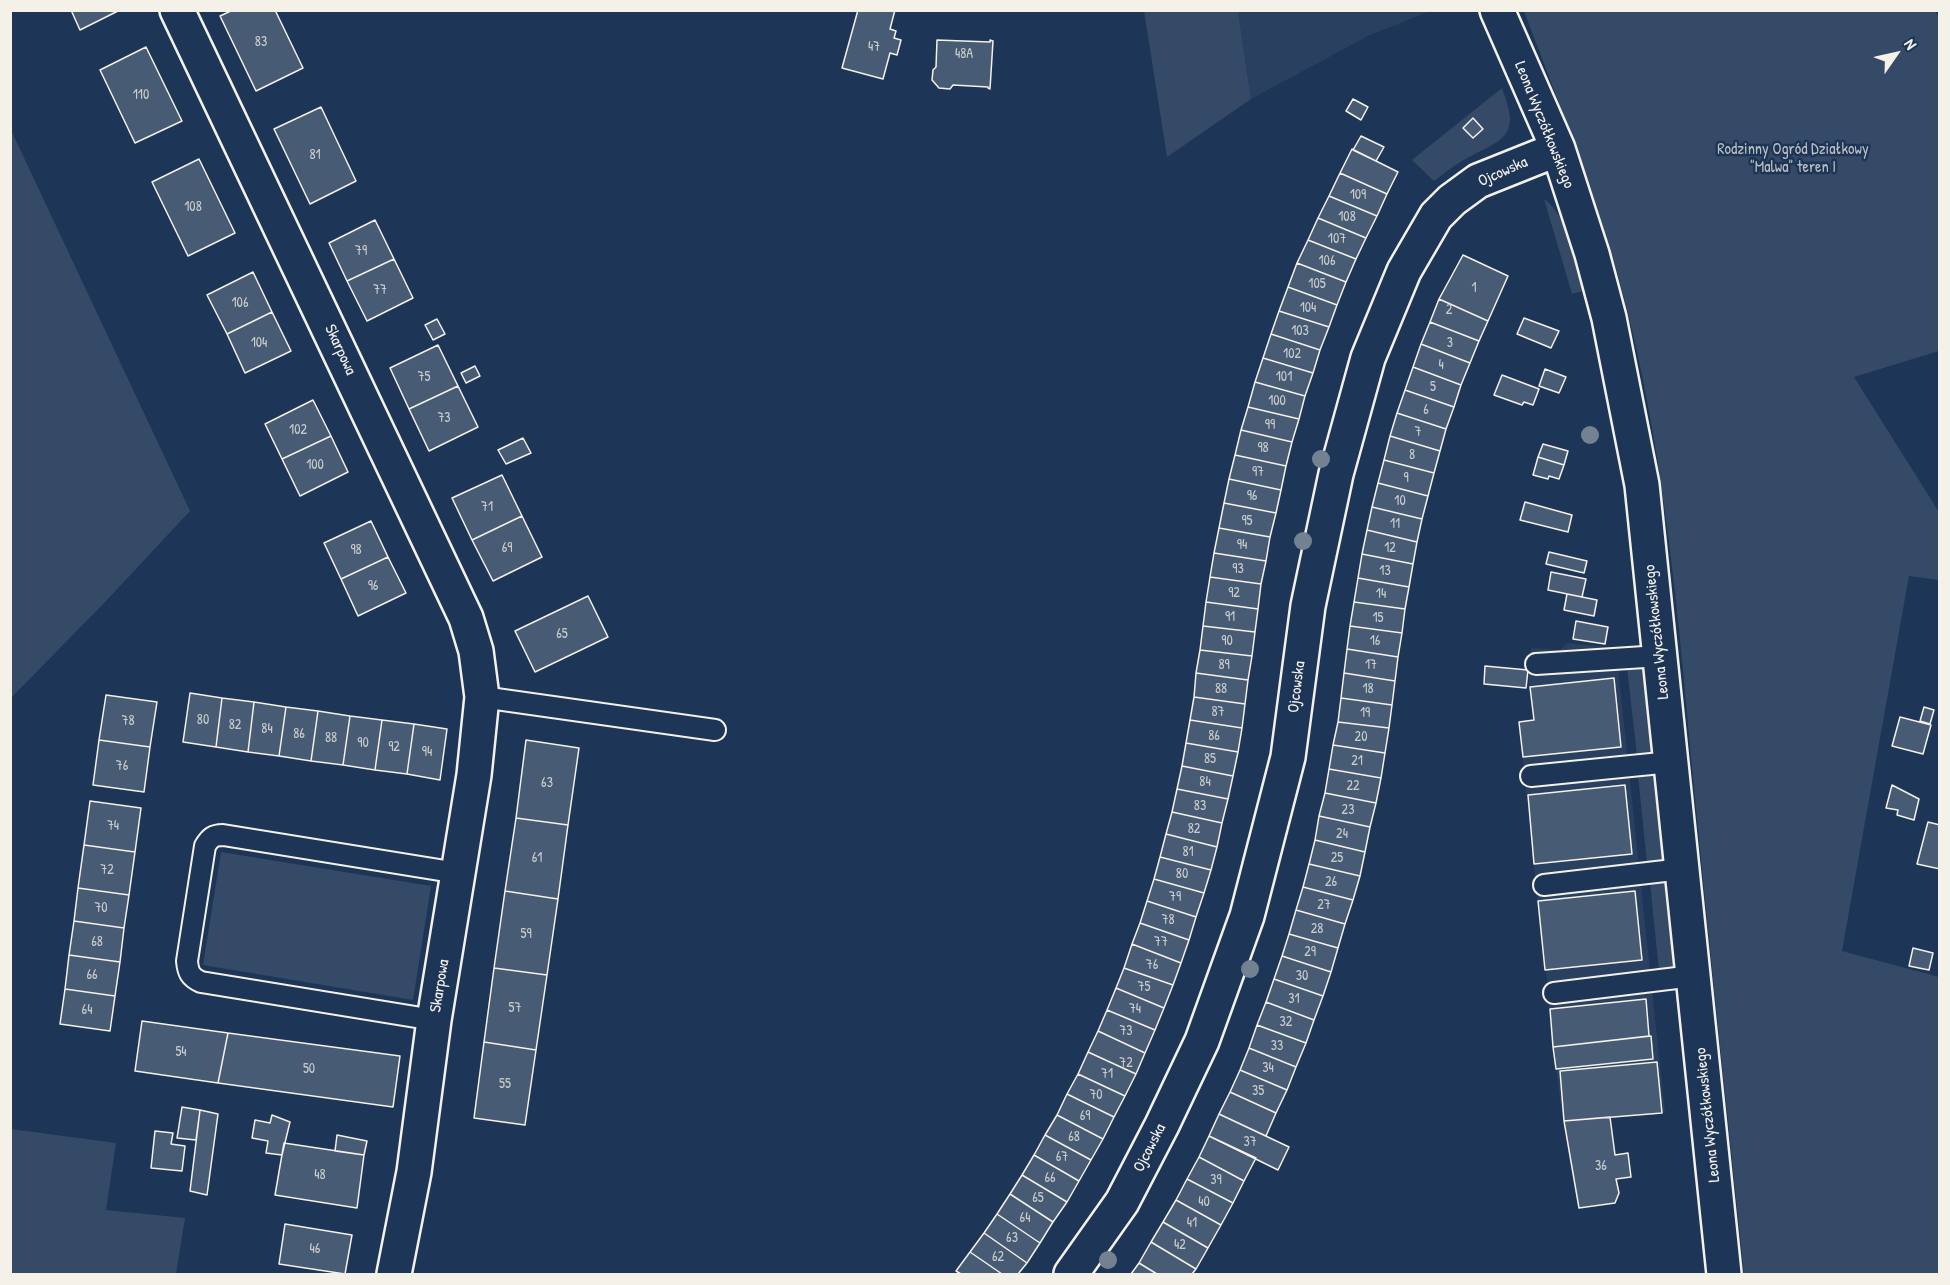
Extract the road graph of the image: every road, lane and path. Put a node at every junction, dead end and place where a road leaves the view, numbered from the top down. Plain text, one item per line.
1 (177, 10) edge
2 (1497, 10) edge
3 (1558, 149) junction
4 (1660, 656) junction
5 (1536, 664) dead end
6 (482, 697) junction
7 (715, 730) dead end
8 (1671, 762) junction
9 (1531, 776) dead end
10 (1682, 869) junction
11 (458, 873) junction
12 (1544, 885) dead end
13 (1693, 976) junction
14 (1554, 993) dead end
15 (434, 1020) junction
16 (394, 1275) edge
17 (1071, 1275) edge
18 (1724, 1275) edge

1 - 6 street, Skarpowa
2 - 3 street, Leona Wyczółkowskiego
3 - 4 street, Leona Wyczółkowskiego
3 - 17 street, Ojcowska
4 - 5 lane
4 - 8 street, Leona Wyczółkowskiego
6 - 7 lane
6 - 11 street, Skarpowa
8 - 9 lane
8 - 10 street, Leona Wyczółkowskiego
10 - 12 lane
10 - 13 street, Leona Wyczółkowskiego
11 - 15 street, Skarpowa
11 - 15 lane
13 - 14 lane
13 - 18 street, Leona Wyczółkowskiego
15 - 16 street, Skarpowa

